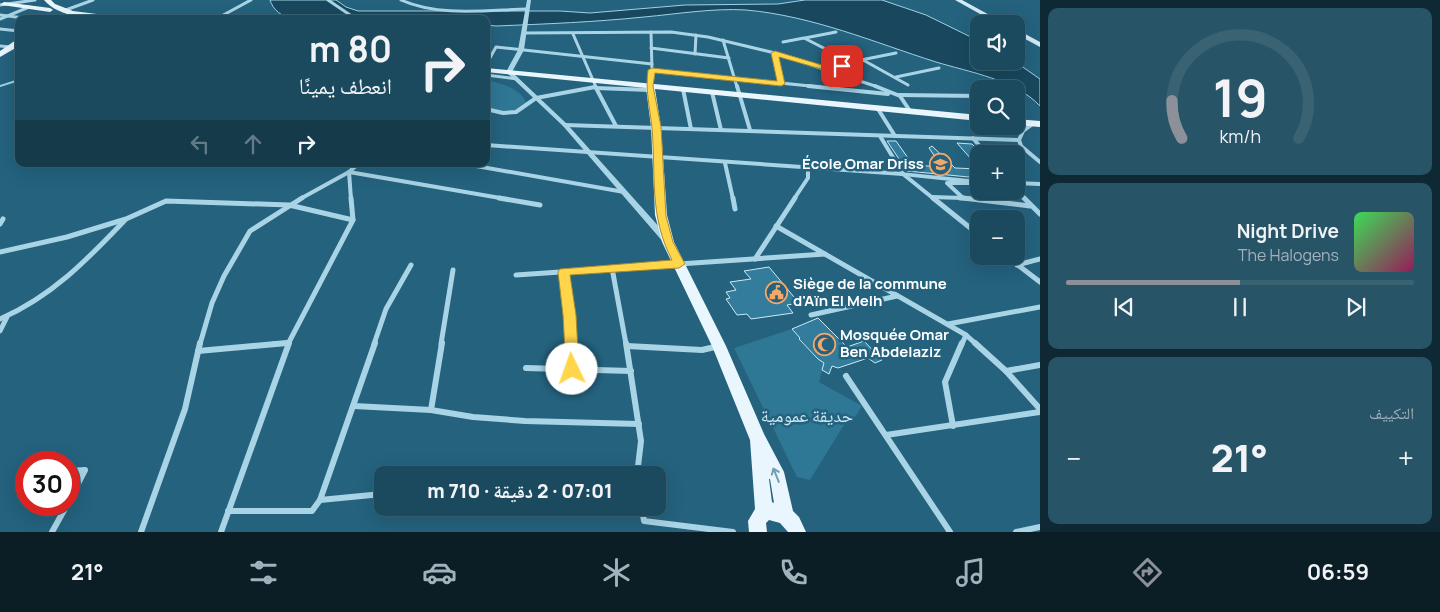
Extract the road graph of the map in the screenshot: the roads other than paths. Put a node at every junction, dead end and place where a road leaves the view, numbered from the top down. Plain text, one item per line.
1 (35, 0) edge
2 (93, 0) edge
3 (251, 0) edge
4 (328, 0) edge
5 (401, 0) edge
6 (529, 0) edge
7 (958, 0) edge
8 (2, 4) edge
9 (49, 5) edge
10 (29, 7) junction
11 (527, 10) junction
12 (0, 15) edge
13 (61, 15) edge
14 (93, 15) edge
15 (223, 15) edge
16 (350, 15) edge
17 (986, 15) edge
18 (8, 16) junction
19 (15, 17) edge
20 (0, 19) edge
21 (0, 29) edge
22 (15, 31) edge
23 (525, 31) junction
24 (651, 32) junction
25 (836, 32) dead end
26 (573, 34) junction
27 (696, 35) junction
28 (1025, 36) edge
29 (804, 38) junction
30 (723, 40) junction
31 (783, 42) dead end
32 (15, 44) edge
33 (1040, 45) edge
34 (0, 46) edge
35 (11, 47) junction
36 (651, 48) junction
37 (521, 50) junction
38 (775, 53) junction
39 (896, 53) dead end
40 (695, 54) junction
41 (0, 55) edge
42 (583, 56) junction
43 (490, 58) edge
44 (729, 58) junction
45 (863, 60) junction
46 (851, 62) junction
47 (652, 64) junction
48 (939, 68) dead end
49 (490, 70) edge
50 (652, 70) junction
51 (832, 70) junction
52 (510, 72) junction
53 (490, 76) edge
54 (895, 77) junction
55 (517, 79) junction
56 (736, 79) junction
57 (781, 84) junction
58 (594, 85) junction
59 (908, 85) dead end
60 (650, 88) junction
61 (683, 89) junction
62 (712, 92) junction
63 (740, 94) junction
64 (900, 96) junction
65 (970, 96) edge
66 (536, 98) junction
67 (490, 109) edge
68 (878, 109) junction
69 (910, 111) junction
70 (970, 117) edge
71 (1025, 123) edge
72 (1038, 124) edge
73 (565, 125) junction
74 (616, 126) junction
75 (656, 127) junction
76 (691, 129) junction
77 (721, 130) junction
78 (750, 130) junction
79 (880, 136) junction
80 (895, 136) junction
81 (973, 138) junction
82 (1018, 140) junction
83 (490, 145) edge
84 (979, 145) edge
85 (589, 152) junction
86 (659, 158) junction
87 (725, 162) junction
88 (1040, 162) edge
89 (355, 167) edge
90 (481, 167) edge
91 (808, 168) junction
92 (349, 172) junction
93 (904, 174) junction
94 (970, 181) edge
95 (970, 182) edge
96 (1025, 183) edge
97 (1040, 184) edge
98 (625, 192) junction
99 (932, 198) junction
100 (962, 198) junction
101 (1025, 200) edge
102 (289, 204) junction
103 (540, 205) dead end
104 (1030, 206) junction
105 (735, 209) dead end
106 (1040, 214) edge
107 (4, 218) dead end
108 (126, 219) junction
109 (353, 220) junction
110 (0, 224) edge
111 (776, 226) junction
112 (970, 228) edge
113 (668, 242) junction
114 (0, 252) edge
115 (826, 254) junction
116 (755, 259) junction
117 (1040, 260) edge
118 (1025, 263) edge
119 (679, 264) junction
120 (411, 265) dead end
121 (1017, 265) edge
122 (612, 268) junction
123 (454, 270) dead end
124 (564, 272) junction
125 (516, 275) dead end
126 (1040, 282) edge
127 (897, 296) junction
128 (1040, 307) edge
129 (811, 315) dead end
130 (7, 316) junction
131 (0, 319) edge
132 (948, 324) junction
133 (0, 331) edge
134 (966, 335) junction
135 (289, 343) junction
136 (627, 346) junction
137 (720, 346) junction
138 (198, 351) junction
139 (1040, 365) edge
140 (526, 368) dead end
141 (572, 369) junction
142 (631, 371) junction
143 (1006, 371) junction
144 (846, 376) dead end
145 (354, 406) junction
146 (431, 410) junction
147 (1040, 411) edge
148 (639, 424) junction
149 (953, 426) junction
150 (886, 435) junction
151 (757, 438) junction
152 (638, 466) edge
153 (80, 470) edge
154 (80, 481) edge
155 (374, 495) edge
156 (320, 500) junction
157 (228, 511) junction
158 (61, 516) edge
159 (643, 516) edge
160 (785, 516) junction
161 (757, 525) edge
162 (1040, 527) edge
163 (52, 532) edge
164 (141, 532) edge
165 (221, 532) edge
166 (733, 532) edge
167 (797, 532) edge
168 (950, 532) edge
169 (1016, 532) edge

1 - 8 street
2 - 13 street
3 - 15 street
4 - 16 street
5 - 11 street
6 - 11 street
7 - 17 main road
8 - 10 main road
9 - 10 main road
9 - 13 main road
10 - 18 street
11 - 23 street
12 - 18 street
13 - 14 main road
18 - 19 street
18 - 20 street
21 - 22 street
23 - 26 street
23 - 37 street
24 - 26 street
24 - 27 street
24 - 36 street
25 - 29 street
26 - 42 street
27 - 30 street
27 - 40 street
28 - 33 main road
29 - 31 street
29 - 46 street
30 - 38 street
30 - 44 street
32 - 35 main road
34 - 35 street
35 - 41 main road
36 - 40 street
36 - 47 street
37 - 42 street
37 - 43 street
37 - 52 street
38 - 51 street
38 - 57 street
39 - 45 street
40 - 44 street
42 - 47 street
42 - 58 street
44 - 56 street
45 - 46 street
45 - 54 street
46 - 51 street
47 - 50 street
48 - 54 street
49 - 52 main road
50 - 56 street
50 - 60 street
51 - 64 street
52 - 55 street
52 - 58 main road
53 - 55 street
54 - 59 street
55 - 66 street
56 - 57 street
56 - 63 street
57 - 64 street
58 - 60 main road
58 - 66 street
58 - 74 street
60 - 61 main road
60 - 75 main road
61 - 62 main road
61 - 76 street
62 - 63 main road
62 - 77 street
63 - 68 main road
63 - 78 street
64 - 65 street
64 - 69 street
66 - 67 street
66 - 73 street
68 - 69 main road
68 - 80 street
69 - 70 main road
71 - 72 main road
72 - 82 street
73 - 74 street
73 - 85 street
74 - 75 street
75 - 76 street
75 - 86 main road
76 - 77 street
77 - 78 street
78 - 79 street
79 - 80 street
79 - 93 street
80 - 81 street
81 - 82 street
81 - 84 street
82 - 88 street
83 - 85 street
85 - 86 street
85 - 98 street
86 - 87 street
86 - 113 main road
87 - 91 street
87 - 105 street
89 - 92 street
90 - 98 street
91 - 93 street
91 - 111 street
92 - 102 street
92 - 103 street
92 - 109 street
93 - 94 street
93 - 99 street
95 - 100 street
96 - 97 street
98 - 113 street
99 - 100 street
99 - 112 street
100 - 104 street
101 - 104 street
102 - 108 street
102 - 109 street
102 - 138 street
104 - 106 street
107 - 110 street
108 - 114 street
108 - 130 street
109 - 135 street
111 - 115 street
111 - 116 street
113 - 119 main road
115 - 116 street
115 - 127 street
116 - 119 street
117 - 118 street
119 - 122 street
119 - 137 main road
120 - 145 street
121 - 126 street
122 - 124 street
122 - 136 street
123 - 146 street
124 - 125 street
124 - 141 street
127 - 129 street
127 - 132 street
128 - 132 street
130 - 131 street
130 - 133 street
132 - 134 street
134 - 143 street
134 - 149 street
135 - 138 street
135 - 157 street
136 - 137 street
136 - 142 street
137 - 151 main road
138 - 164 street
139 - 143 street
140 - 141 street
141 - 142 street
142 - 148 street
143 - 147 street
144 - 150 street
145 - 146 street
145 - 156 street
146 - 148 street
147 - 149 street
148 - 152 street
149 - 150 street
150 - 168 street
160 -> 151 main road
151 - 161 main road
153 - 154 street
155 - 156 street
156 - 157 street
157 - 165 street
158 - 163 street
159 - 166 street
160 - 161 main road
160 - 167 main road
162 - 169 street

